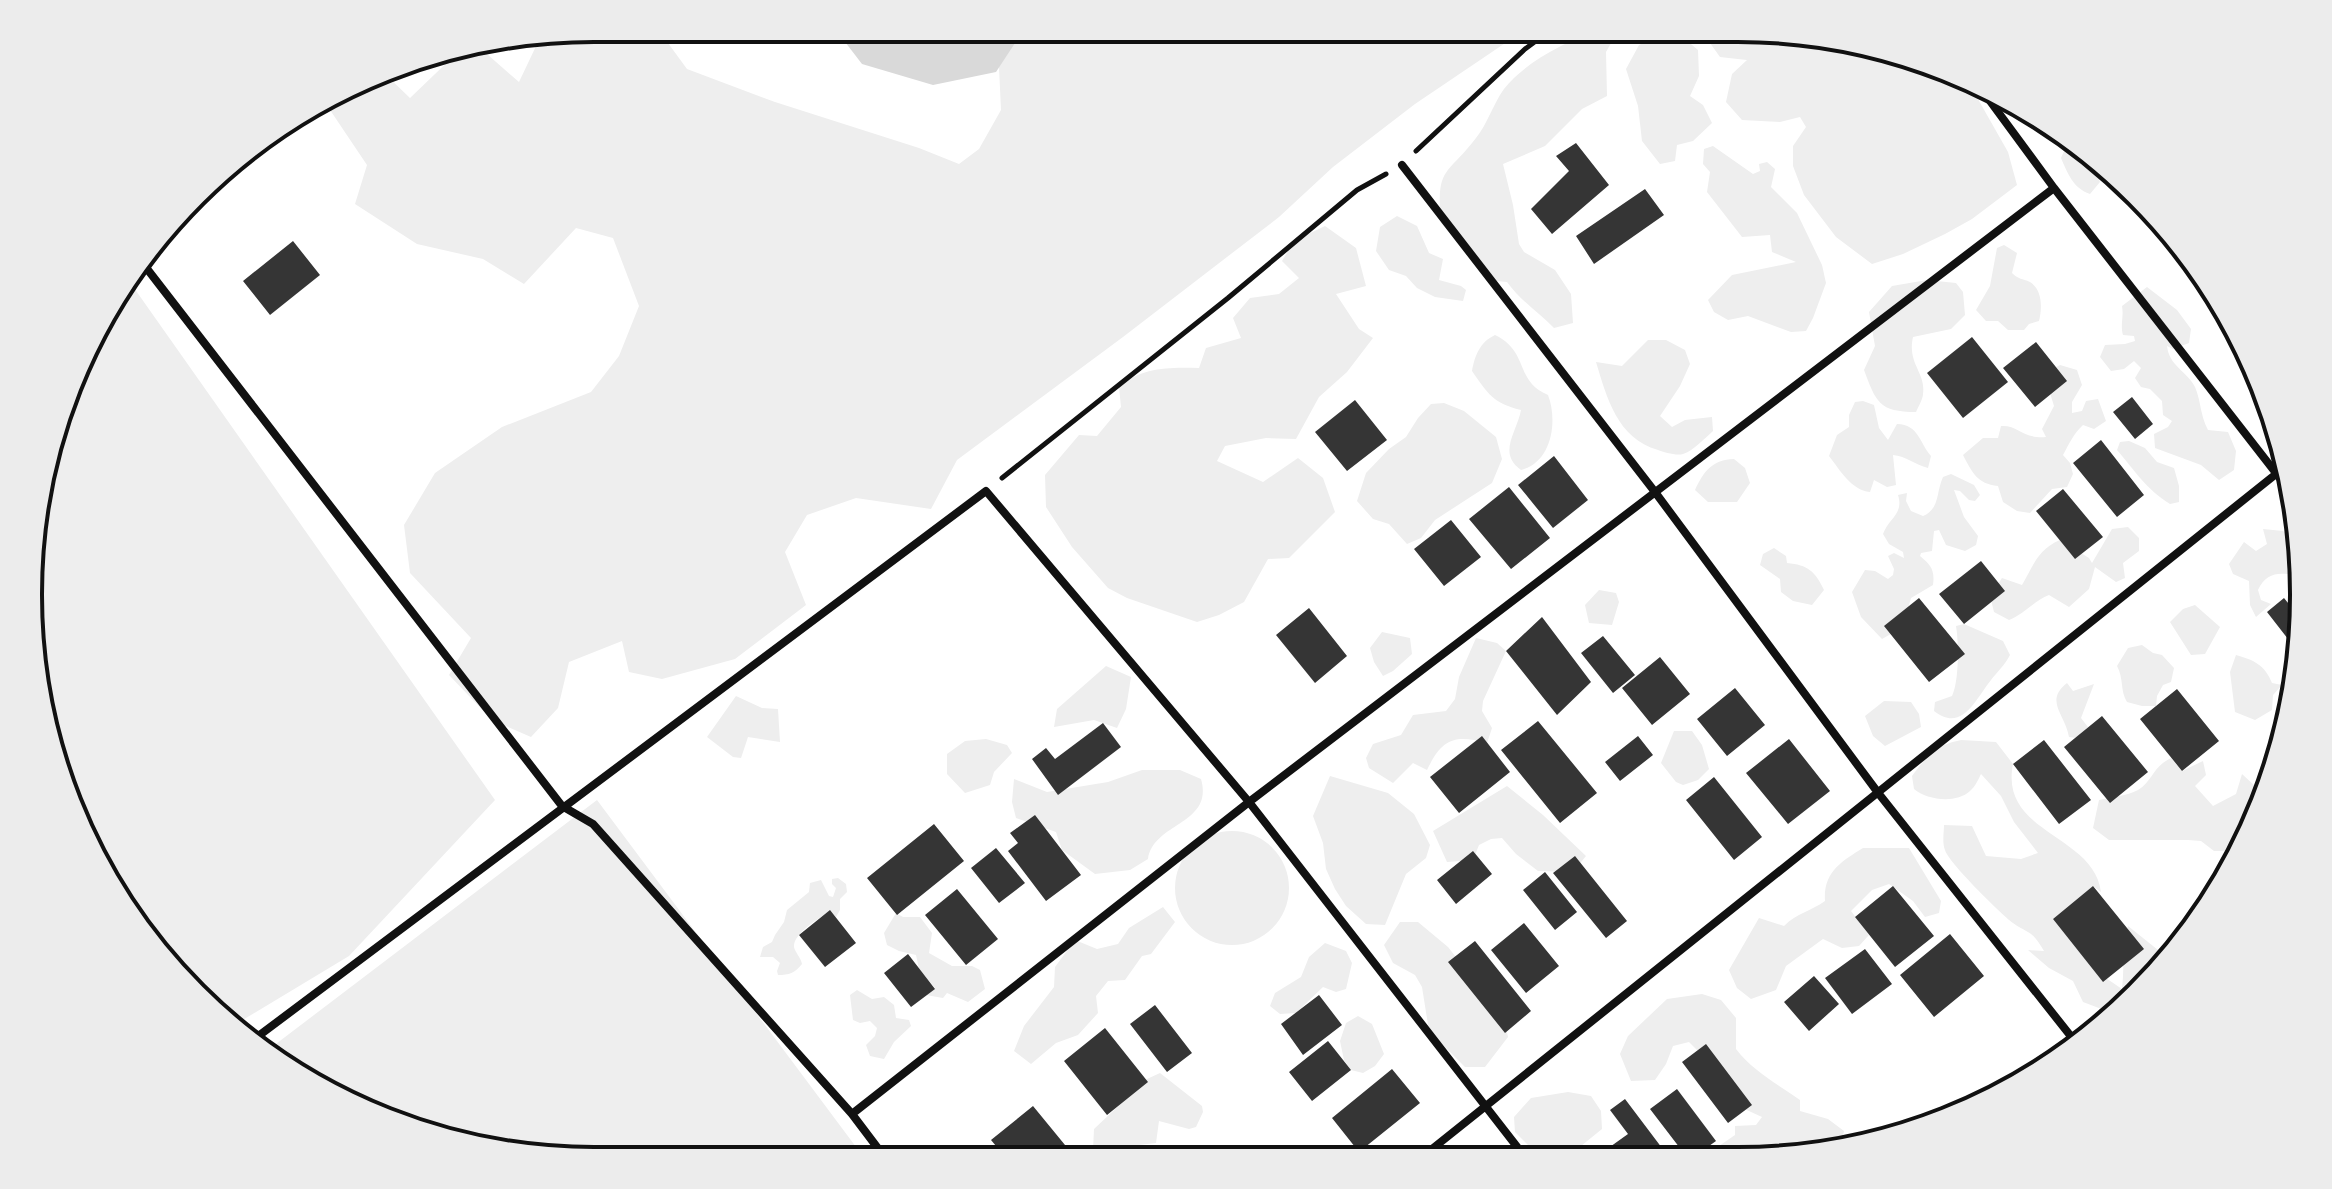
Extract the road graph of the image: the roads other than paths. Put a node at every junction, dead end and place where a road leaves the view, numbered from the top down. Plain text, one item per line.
1 (1993, 105) edge
2 (1402, 165) road end
3 (2054, 188) junction
4 (148, 270) edge
5 (2276, 472) edge
6 (2276, 475) edge
7 (1655, 492) junction
8 (1879, 794) junction
9 (1249, 802) junction
10 (562, 806) junction
11 (260, 1035) edge
12 (2070, 1036) edge
13 (1486, 1105) junction
14 (852, 1114) junction
15 (877, 1147) edge
16 (1434, 1147) edge
17 (1518, 1147) edge

1 - 3 street
2 - 7 street
3 - 5 street
3 - 7 street
4 - 10 street
6 - 8 street
7 - 8 street
7 - 9 street
8 - 12 street
8 - 13 street
9 - 10 street
9 - 13 street
9 - 14 street
10 - 11 street
10 - 14 street
13 - 16 street
13 - 17 street
14 - 15 street

